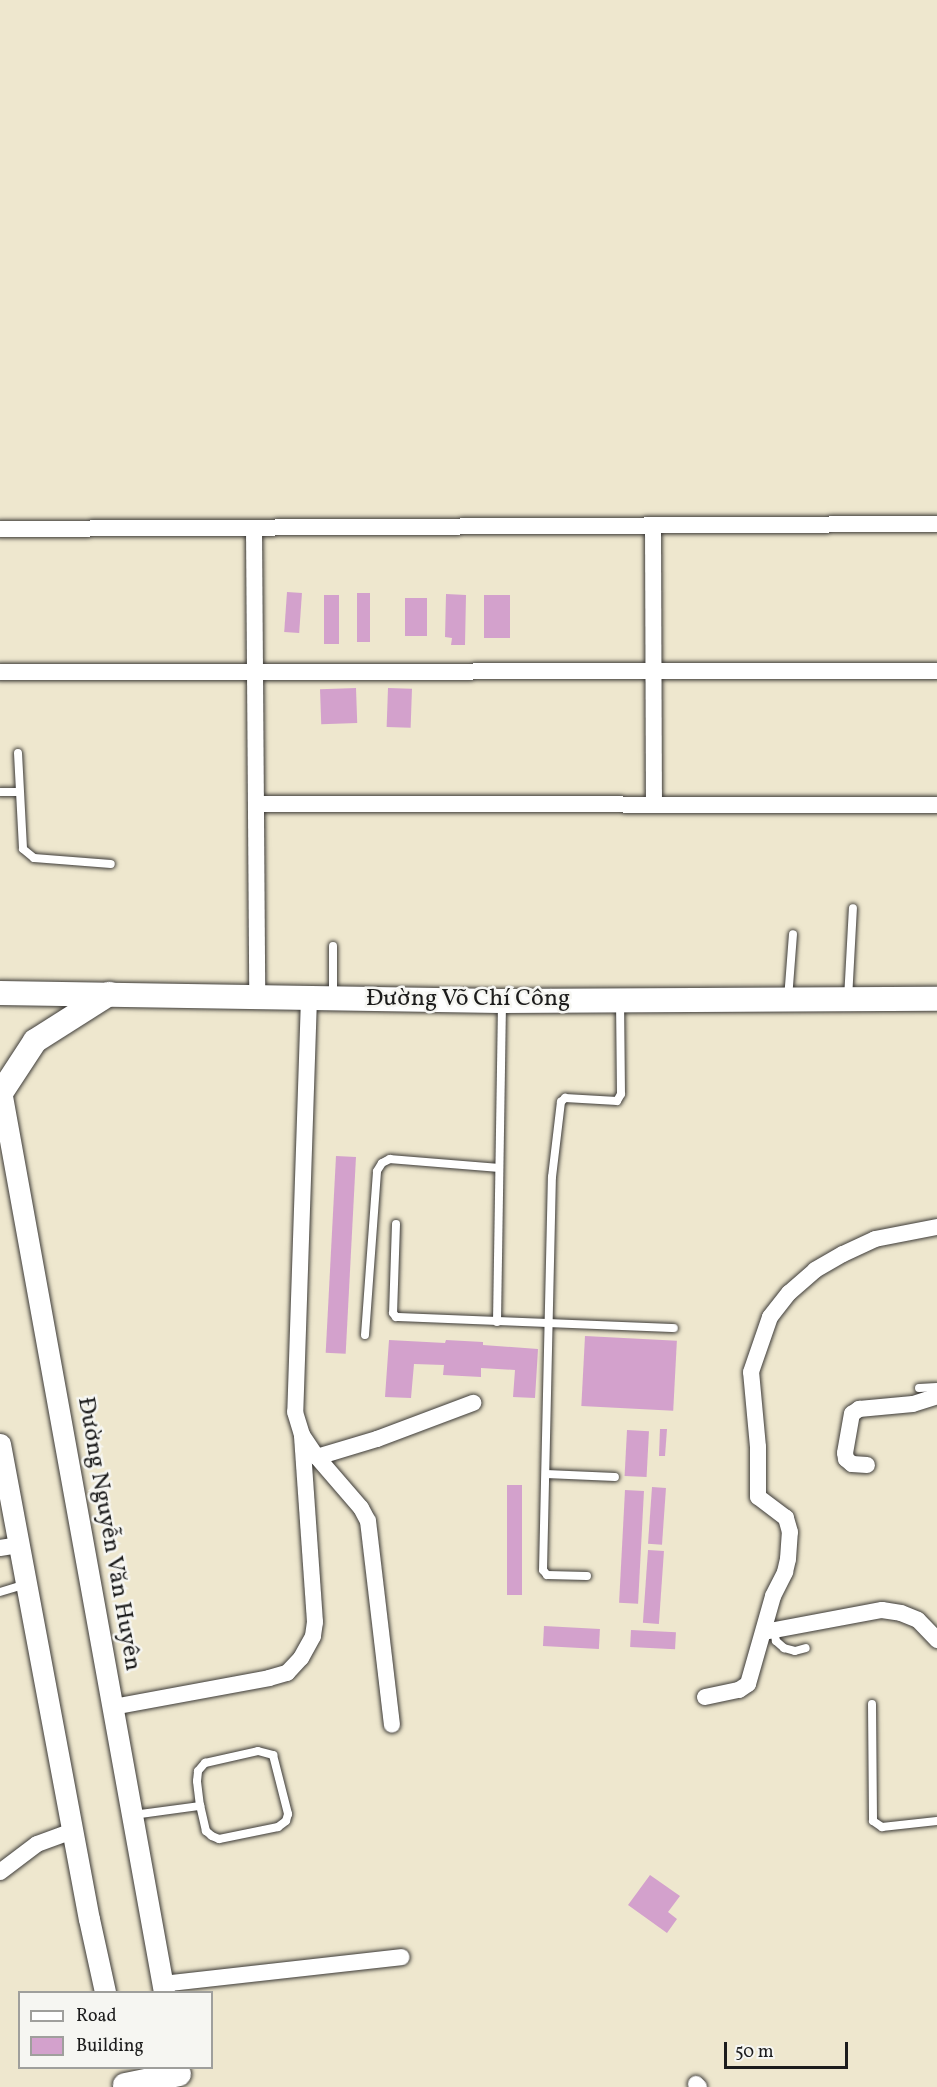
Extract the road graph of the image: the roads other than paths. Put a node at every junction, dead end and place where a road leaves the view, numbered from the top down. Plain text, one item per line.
1 (937, 524) edge
2 (653, 526) junction
3 (254, 528) junction
4 (0, 530) edge
5 (256, 671) junction
6 (653, 671) junction
7 (937, 671) edge
8 (0, 672) edge
9 (18, 753) dead end
10 (0, 792) edge
11 (19, 792) junction
12 (256, 804) junction
13 (654, 804) junction
14 (937, 805) edge
15 (111, 864) dead end
16 (853, 908) dead end
17 (793, 933) dead end
18 (333, 946) dead end
19 (0, 993) edge
20 (109, 994) junction
21 (258, 998) junction
22 (321, 998) junction
23 (848, 999) junction
24 (937, 999) edge
25 (788, 1000) junction
26 (502, 1001) junction
27 (620, 1001) junction
28 (1, 1089) edge
29 (499, 1168) junction
30 (396, 1224) dead end
31 (937, 1227) edge
32 (497, 1322) junction
33 (549, 1325) junction
34 (674, 1328) dead end
35 (365, 1335) dead end
36 (937, 1387) edge
37 (919, 1388) dead end
38 (937, 1396) edge
39 (473, 1403) dead end
40 (302, 1435) junction
41 (0, 1444) edge
42 (317, 1457) junction
43 (867, 1464) dead end
44 (546, 1473) junction
45 (615, 1477) dead end
46 (7, 1519) edge
47 (10, 1547) edge
48 (587, 1576) dead end
49 (27, 1584) junction
50 (0, 1592) edge
51 (769, 1631) junction
52 (937, 1640) edge
53 (806, 1648) dead end
54 (705, 1696) dead end
55 (872, 1704) dead end
56 (113, 1707) junction
57 (392, 1725) dead end
58 (200, 1806) junction
59 (133, 1815) junction
60 (937, 1821) edge
61 (72, 1831) junction
62 (0, 1872) edge
63 (401, 1957) dead end
64 (163, 1988) edge
65 (105, 1991) edge
66 (180, 2076) edge
67 (124, 2080) edge

1 - 2 street
2 - 3 street
2 - 6 street
3 - 4 street
3 - 5 street
5 - 6 street
5 - 8 street
5 - 12 street
6 - 7 street
6 - 13 street
9 - 11 lane
10 - 11 lane
11 - 15 lane
12 - 13 street
12 - 21 street
13 - 14 street
16 - 23 lane
17 - 25 lane
18 - 22 lane
19 - 20 main road, Đường Võ Chí Công
20 - 21 main road, Đường Võ Chí Công
20 - 28 main road
21 - 22 main road, Đường Võ Chí Công
22 - 26 main road, Đường Võ Chí Công
22 - 40 street
23 - 24 main road, Đường Võ Chí Công
23 - 25 main road, Đường Võ Chí Công
25 - 27 main road, Đường Võ Chí Công
26 - 27 main road, Đường Võ Chí Công
26 - 29 lane
27 - 33 lane
28 - 56 street, Đường Nguyễn Văn Huyên
29 - 32 lane
29 - 35 lane
30 - 32 lane
31 - 51 street
32 - 33 lane
33 - 34 lane
33 - 44 lane
36 - 37 lane
38 - 43 street
39 - 42 street
40 - 42 street
40 - 56 street
41 - 46 street
42 - 57 street
44 - 45 lane
44 - 48 lane
46 - 47 street
47 - 49 street
49 - 50 lane
49 - 61 street
51 - 52 street
51 - 53 lane
51 - 54 street
55 - 60 lane
56 - 59 street, Đường Nguyễn Văn Huyên
58 - 58 lane
58 - 59 lane
59 - 64 street, Đường Nguyễn Văn Huyên
61 - 62 street
61 - 65 street
63 - 64 street
66 - 67 main road

